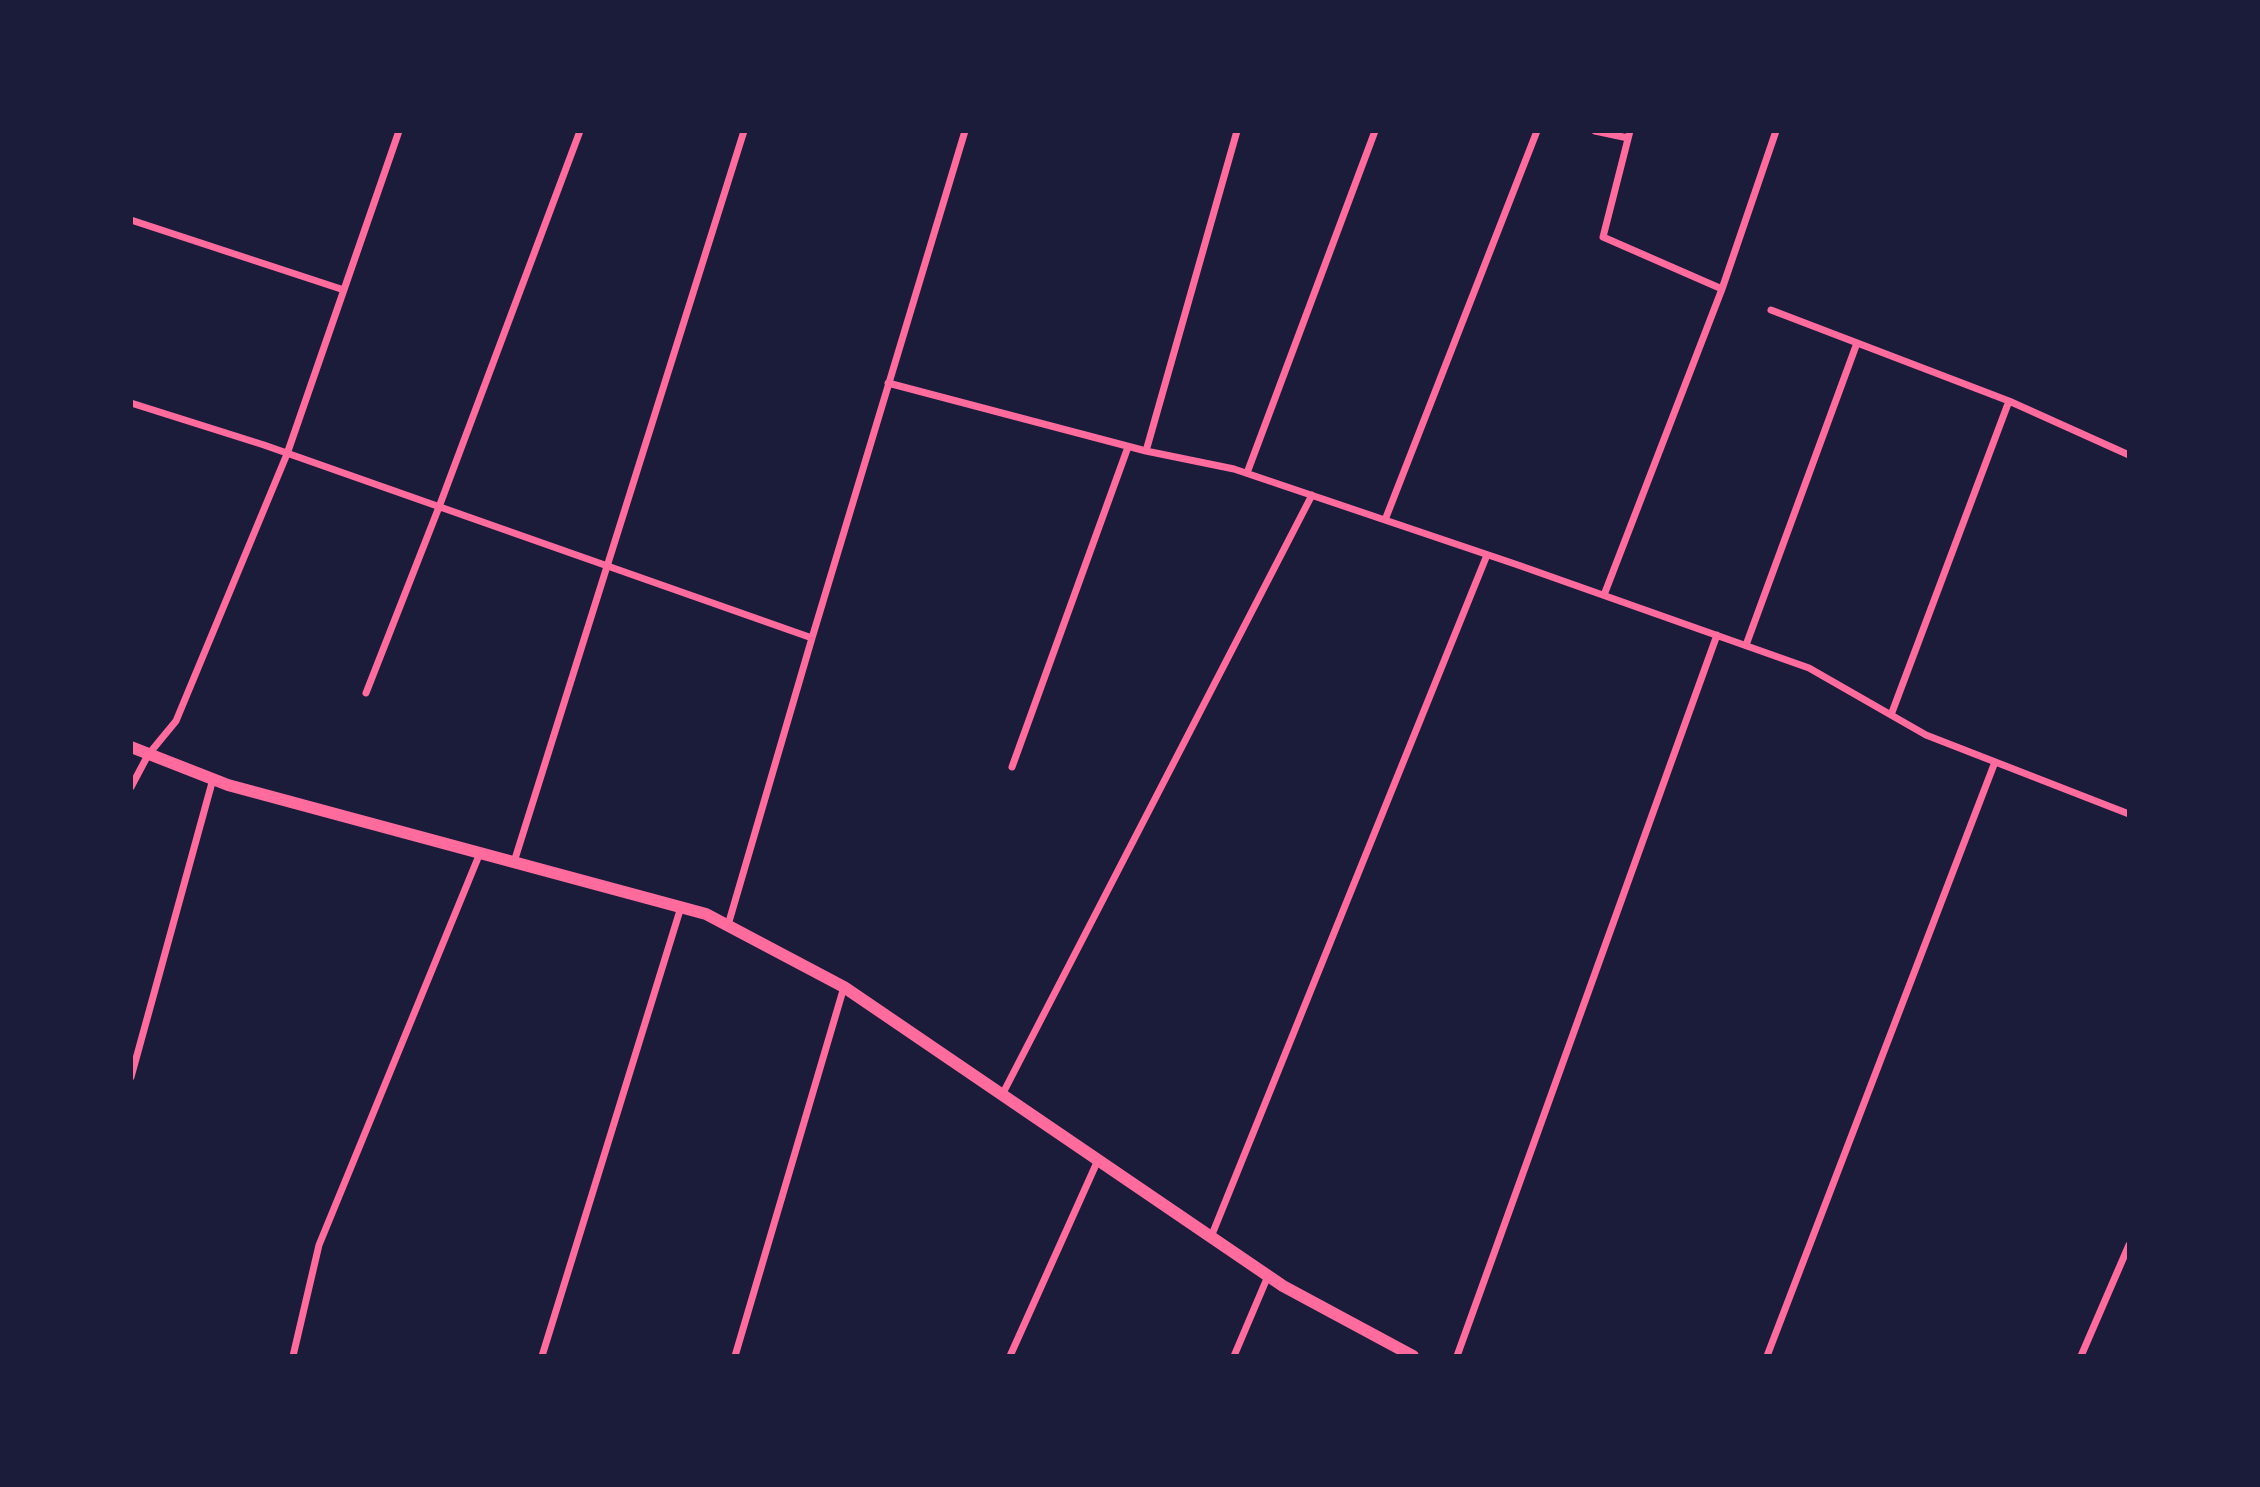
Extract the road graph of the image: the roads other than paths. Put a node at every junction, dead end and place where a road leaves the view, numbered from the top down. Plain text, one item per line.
1 (399, 131) edge
2 (580, 131) edge
3 (744, 131) edge
4 (965, 131) edge
5 (1237, 131) edge
6 (1375, 131) edge
7 (1537, 131) edge
8 (1595, 131) edge
9 (1776, 131) edge
10 (1629, 135) edge
11 (131, 220) edge
12 (1722, 289) junction
13 (344, 290) junction
14 (1771, 310) dead end
15 (1857, 343) junction
16 (888, 383) junction
17 (2009, 401) junction
18 (131, 404) edge
19 (1128, 447) junction
20 (1146, 451) junction
21 (287, 454) junction
22 (2129, 456) edge
23 (1247, 473) junction
24 (1312, 495) junction
25 (439, 507) junction
26 (1385, 520) junction
27 (1487, 555) junction
28 (607, 566) junction
29 (1604, 595) junction
30 (1717, 635) junction
31 (812, 638) junction
32 (1746, 645) junction
33 (366, 693) dead end
34 (1892, 715) junction
35 (131, 747) edge
36 (148, 755) junction
37 (1995, 762) junction
38 (1012, 767) dead end
39 (213, 779) junction
40 (131, 787) edge
41 (2129, 814) edge
42 (480, 853) junction
43 (514, 863) junction
44 (681, 907) junction
45 (728, 925) junction
46 (844, 987) junction
47 (131, 1077) edge
48 (1002, 1095) junction
49 (1098, 1160) junction
50 (1211, 1237) junction
51 (2129, 1245) edge
52 (1268, 1276) junction
53 (293, 1356) edge
54 (542, 1356) edge
55 (735, 1356) edge
56 (1010, 1356) edge
57 (1234, 1356) edge
58 (1413, 1356) edge
59 (1457, 1356) edge
60 (1767, 1356) edge
61 (2081, 1356) edge

1 - 13 street
2 - 25 street
3 - 28 street
4 - 16 street
5 - 20 street
6 - 23 street
7 - 26 street
8 - 10 street
9 - 12 street
10 - 12 street
11 - 13 street
12 - 29 street
13 - 21 street
14 - 15 street
15 - 17 street
15 - 32 street
16 - 19 street
16 - 31 street
17 - 22 street
17 - 34 street
18 - 21 street
19 - 20 street
19 - 38 street
20 - 23 street
21 - 25 street
21 - 36 street
23 - 24 street
24 - 26 street
24 - 48 street
25 - 28 street
25 - 33 street
26 - 27 street
27 - 29 street
27 - 50 street
28 - 31 street
28 - 43 street
29 - 30 street
30 - 32 street
30 - 59 street
31 - 45 street
32 - 34 street
34 - 37 street
35 - 36 street
36 - 39 street
36 - 40 street
37 - 41 street
37 - 60 street
39 - 42 street
39 - 47 street
42 - 43 street
42 - 53 street
43 - 44 street
44 - 45 street
44 - 54 street
45 - 46 street
46 - 48 street
46 - 55 street
48 - 49 street
49 - 50 street
49 - 56 street
50 - 52 street
51 - 61 street
52 - 57 street
52 - 58 street

